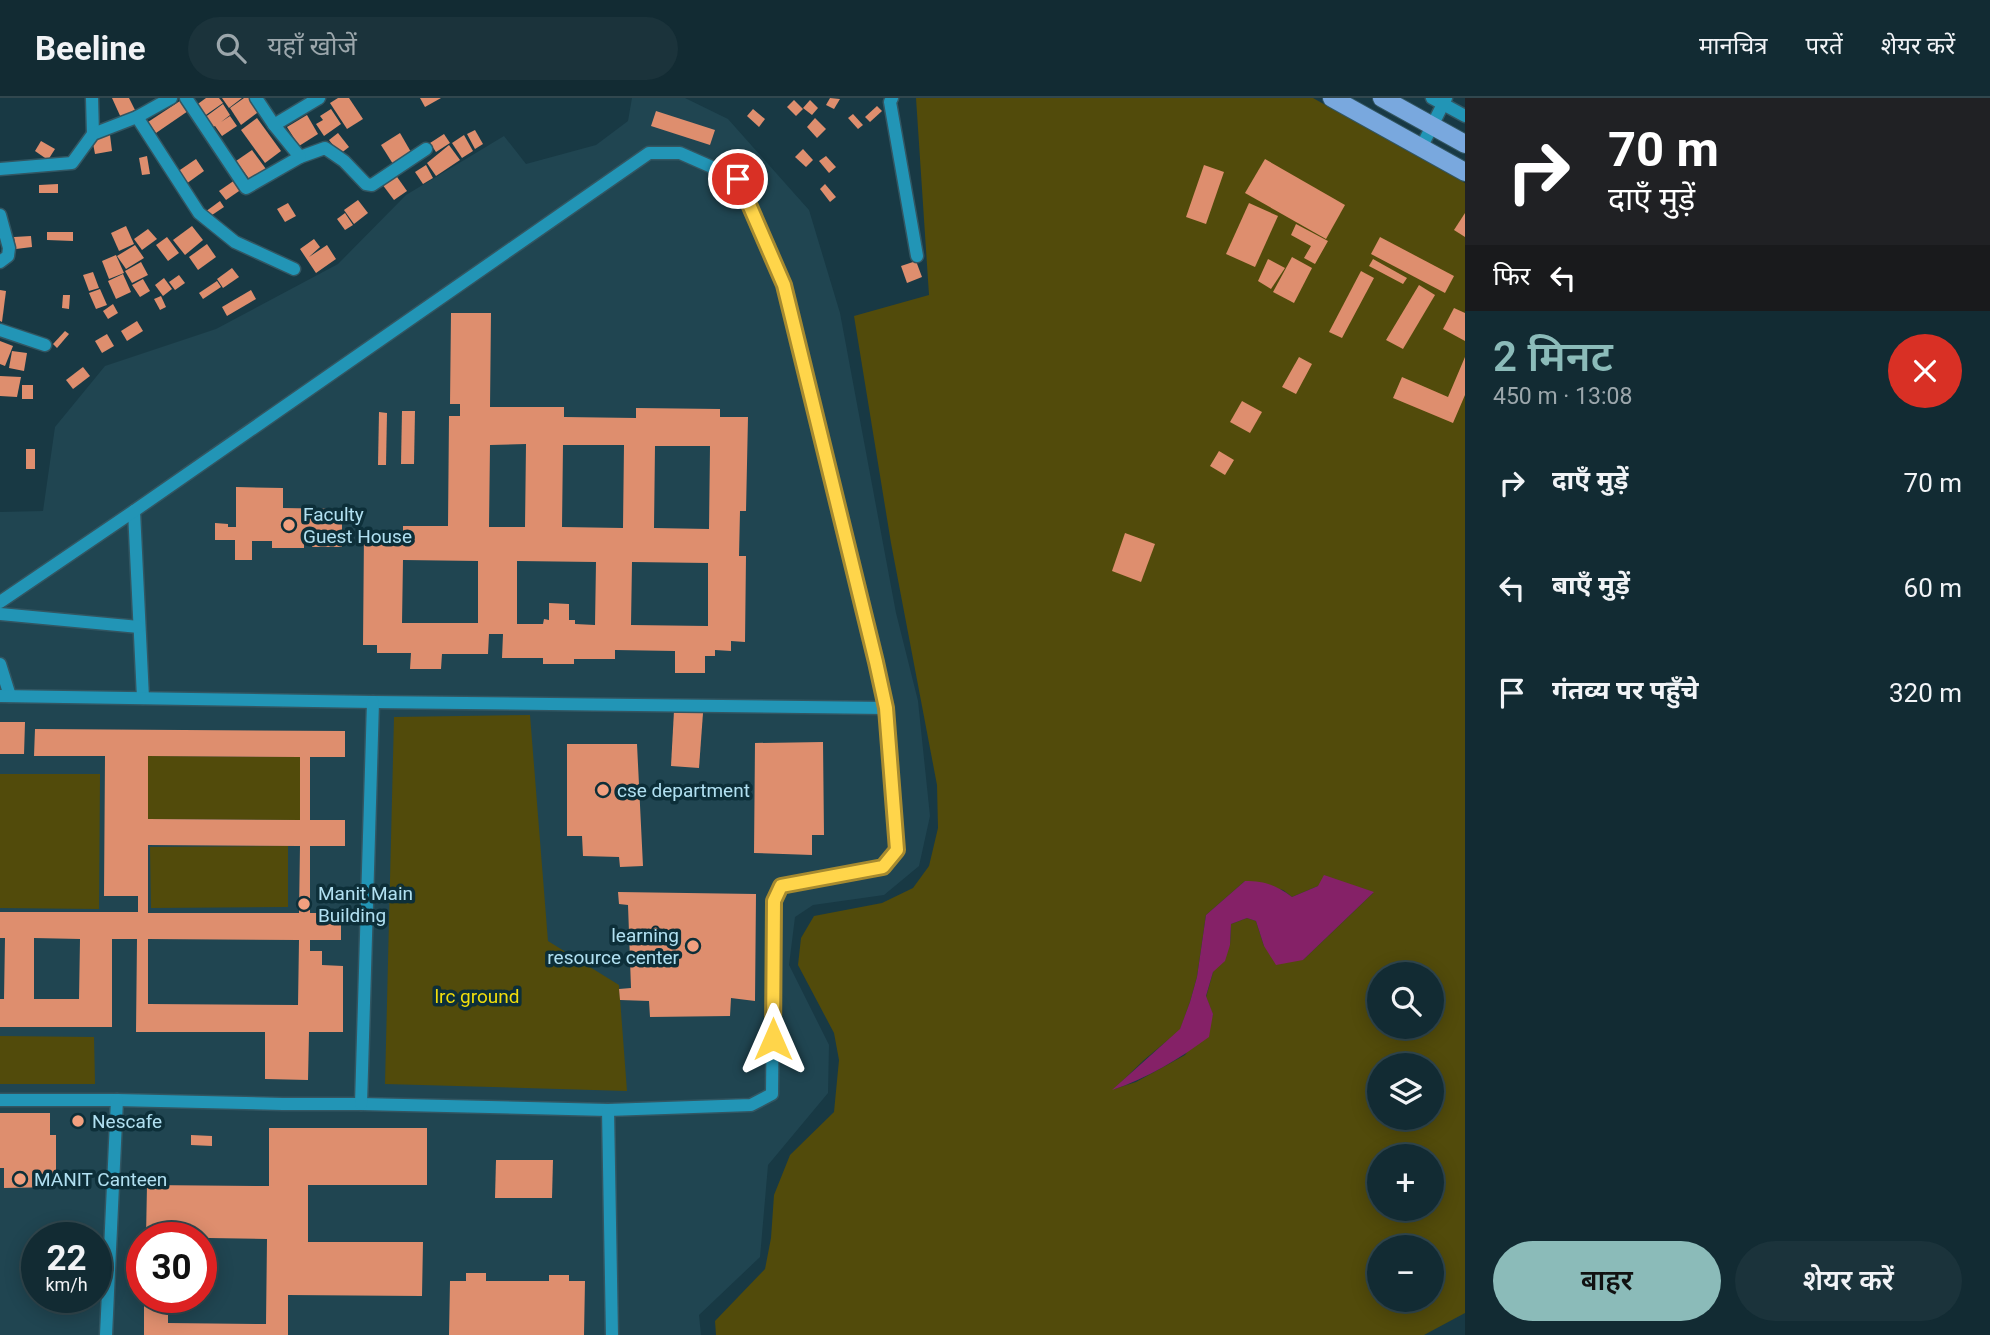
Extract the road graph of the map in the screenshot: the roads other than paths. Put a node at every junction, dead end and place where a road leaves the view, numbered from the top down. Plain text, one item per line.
1 (92, 98) edge
2 (171, 98) edge
3 (186, 98) edge
4 (256, 98) edge
5 (319, 98) edge
6 (1332, 98) edge
7 (1382, 98) edge
8 (887, 99) edge
9 (1440, 100) edge
10 (1405, 111) junction
11 (1465, 116) edge
12 (137, 117) junction
13 (274, 125) junction
14 (1432, 126) junction
15 (1394, 132) junction
16 (93, 134) junction
17 (1465, 144) edge
18 (1421, 148) junction
19 (426, 149) dead end
20 (300, 157) junction
21 (0, 169) edge
22 (1465, 172) edge
23 (0, 215) edge
24 (917, 256) dead end
25 (0, 262) edge
26 (295, 269) dead end
27 (0, 330) edge
28 (45, 345) dead end
29 (134, 511) junction
30 (0, 601) edge
31 (0, 614) edge
32 (139, 627) junction
33 (0, 664) edge
34 (5, 696) edge
35 (143, 698) junction
36 (373, 702) junction
37 (886, 708) junction
38 (0, 1100) edge
39 (117, 1100) junction
40 (361, 1104) junction
41 (608, 1111) junction
42 (106, 1335) edge
43 (612, 1335) edge

1 - 16 street
2 - 12 street
3 - 20 street
4 - 13 street
5 - 13 street
6 - 15 main road
7 - 10 main road
8 - 24 street
9 - 11 street
9 - 14 street
10 - 14 main road
10 - 15 main road
12 - 16 street
12 - 26 street
13 - 20 street
14 - 17 main road
14 - 18 street
15 - 18 main road
16 - 21 street
18 - 22 main road
19 - 20 street
23 - 25 street
27 - 28 street
29 - 30 street
29 - 32 street
29 - 37 street
31 - 32 street
32 - 35 street
33 - 34 street
34 - 35 street
35 - 36 street
36 - 37 street
36 - 40 street
37 - 41 street
38 - 39 street
39 - 40 street
39 - 42 street
40 - 41 street
41 - 43 street

